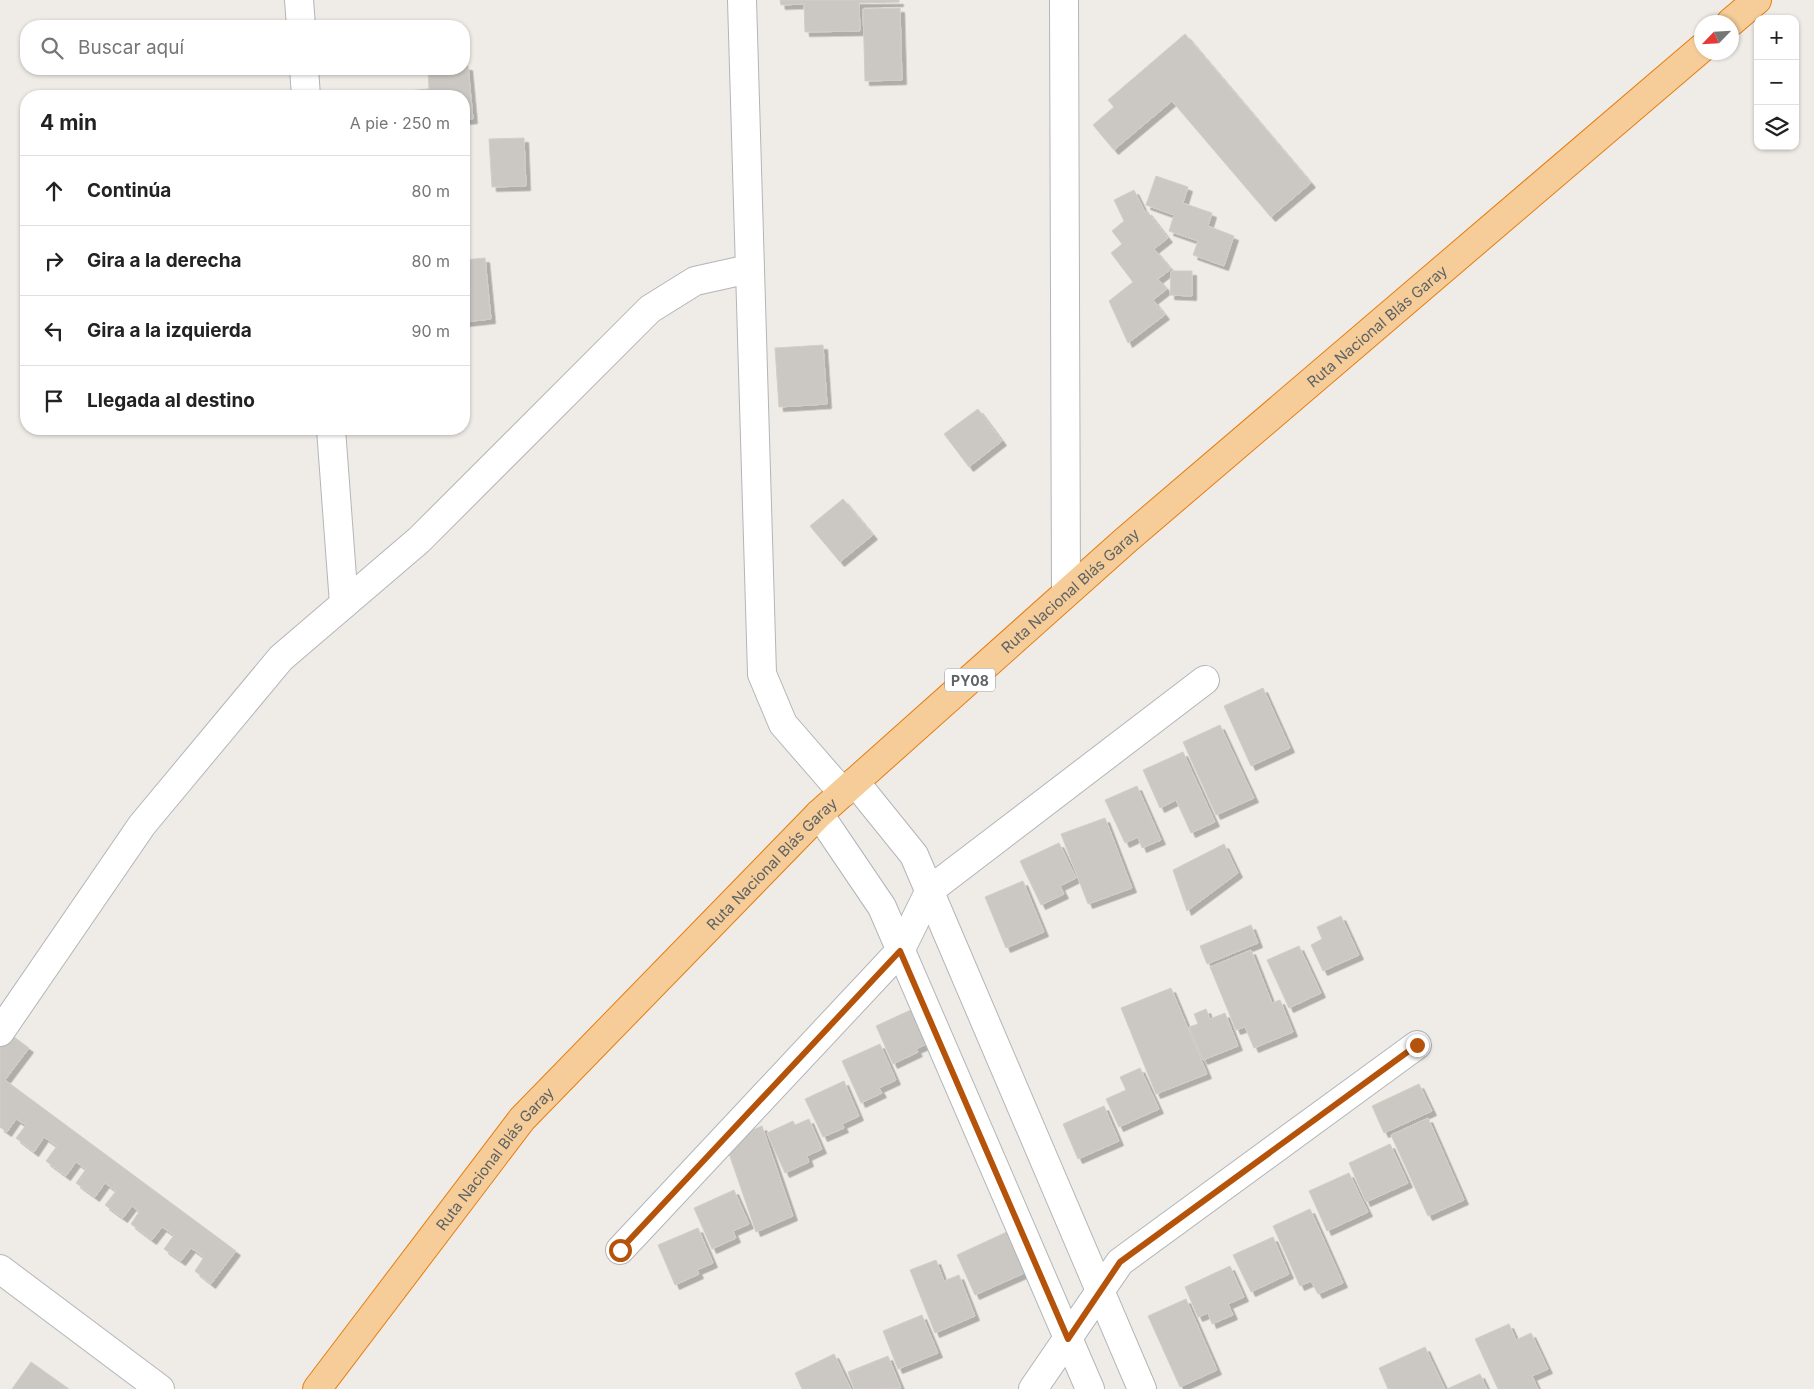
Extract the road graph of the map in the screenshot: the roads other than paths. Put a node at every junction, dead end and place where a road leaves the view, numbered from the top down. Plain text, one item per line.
1 (299, 0) edge
2 (742, 0) edge
3 (1064, 0) edge
4 (1758, 0) edge
5 (1739, 15) edge
6 (301, 20) edge
7 (1694, 55) edge
8 (304, 75) edge
9 (306, 90) edge
10 (749, 269) junction
11 (331, 435) edge
12 (1066, 593) junction
13 (344, 604) junction
14 (1205, 680) dead end
15 (849, 788) junction
16 (819, 814) junction
17 (930, 890) junction
18 (900, 951) junction
19 (0, 1032) edge
20 (1417, 1045) dead end
21 (620, 1250) dead end
22 (0, 1269) edge
23 (1100, 1292) junction
24 (1068, 1339) junction
25 (160, 1389) edge
26 (317, 1389) edge
27 (1034, 1389) edge
28 (1090, 1389) edge
29 (1142, 1389) edge

1 - 6 street
2 - 10 street
3 - 12 street
4 - 5 highway
7 - 12 highway, Ruta Nacional Blás Garay / PY08
8 - 9 street
10 - 13 street
10 - 15 street
11 - 13 street
12 - 15 highway, Ruta Nacional Blás Garay / PY08
13 - 19 street
14 - 17 street
15 - 16 highway, Ruta Nacional Blás Garay / PY08
15 - 17 street
16 - 18 street
16 - 26 highway, Ruta Nacional Blás Garay / PY08
17 - 18 street
17 - 23 street
18 - 21 street
18 - 24 street
20 - 23 street
22 - 25 street
23 - 24 street
23 - 29 street
24 - 27 street
24 - 28 street

